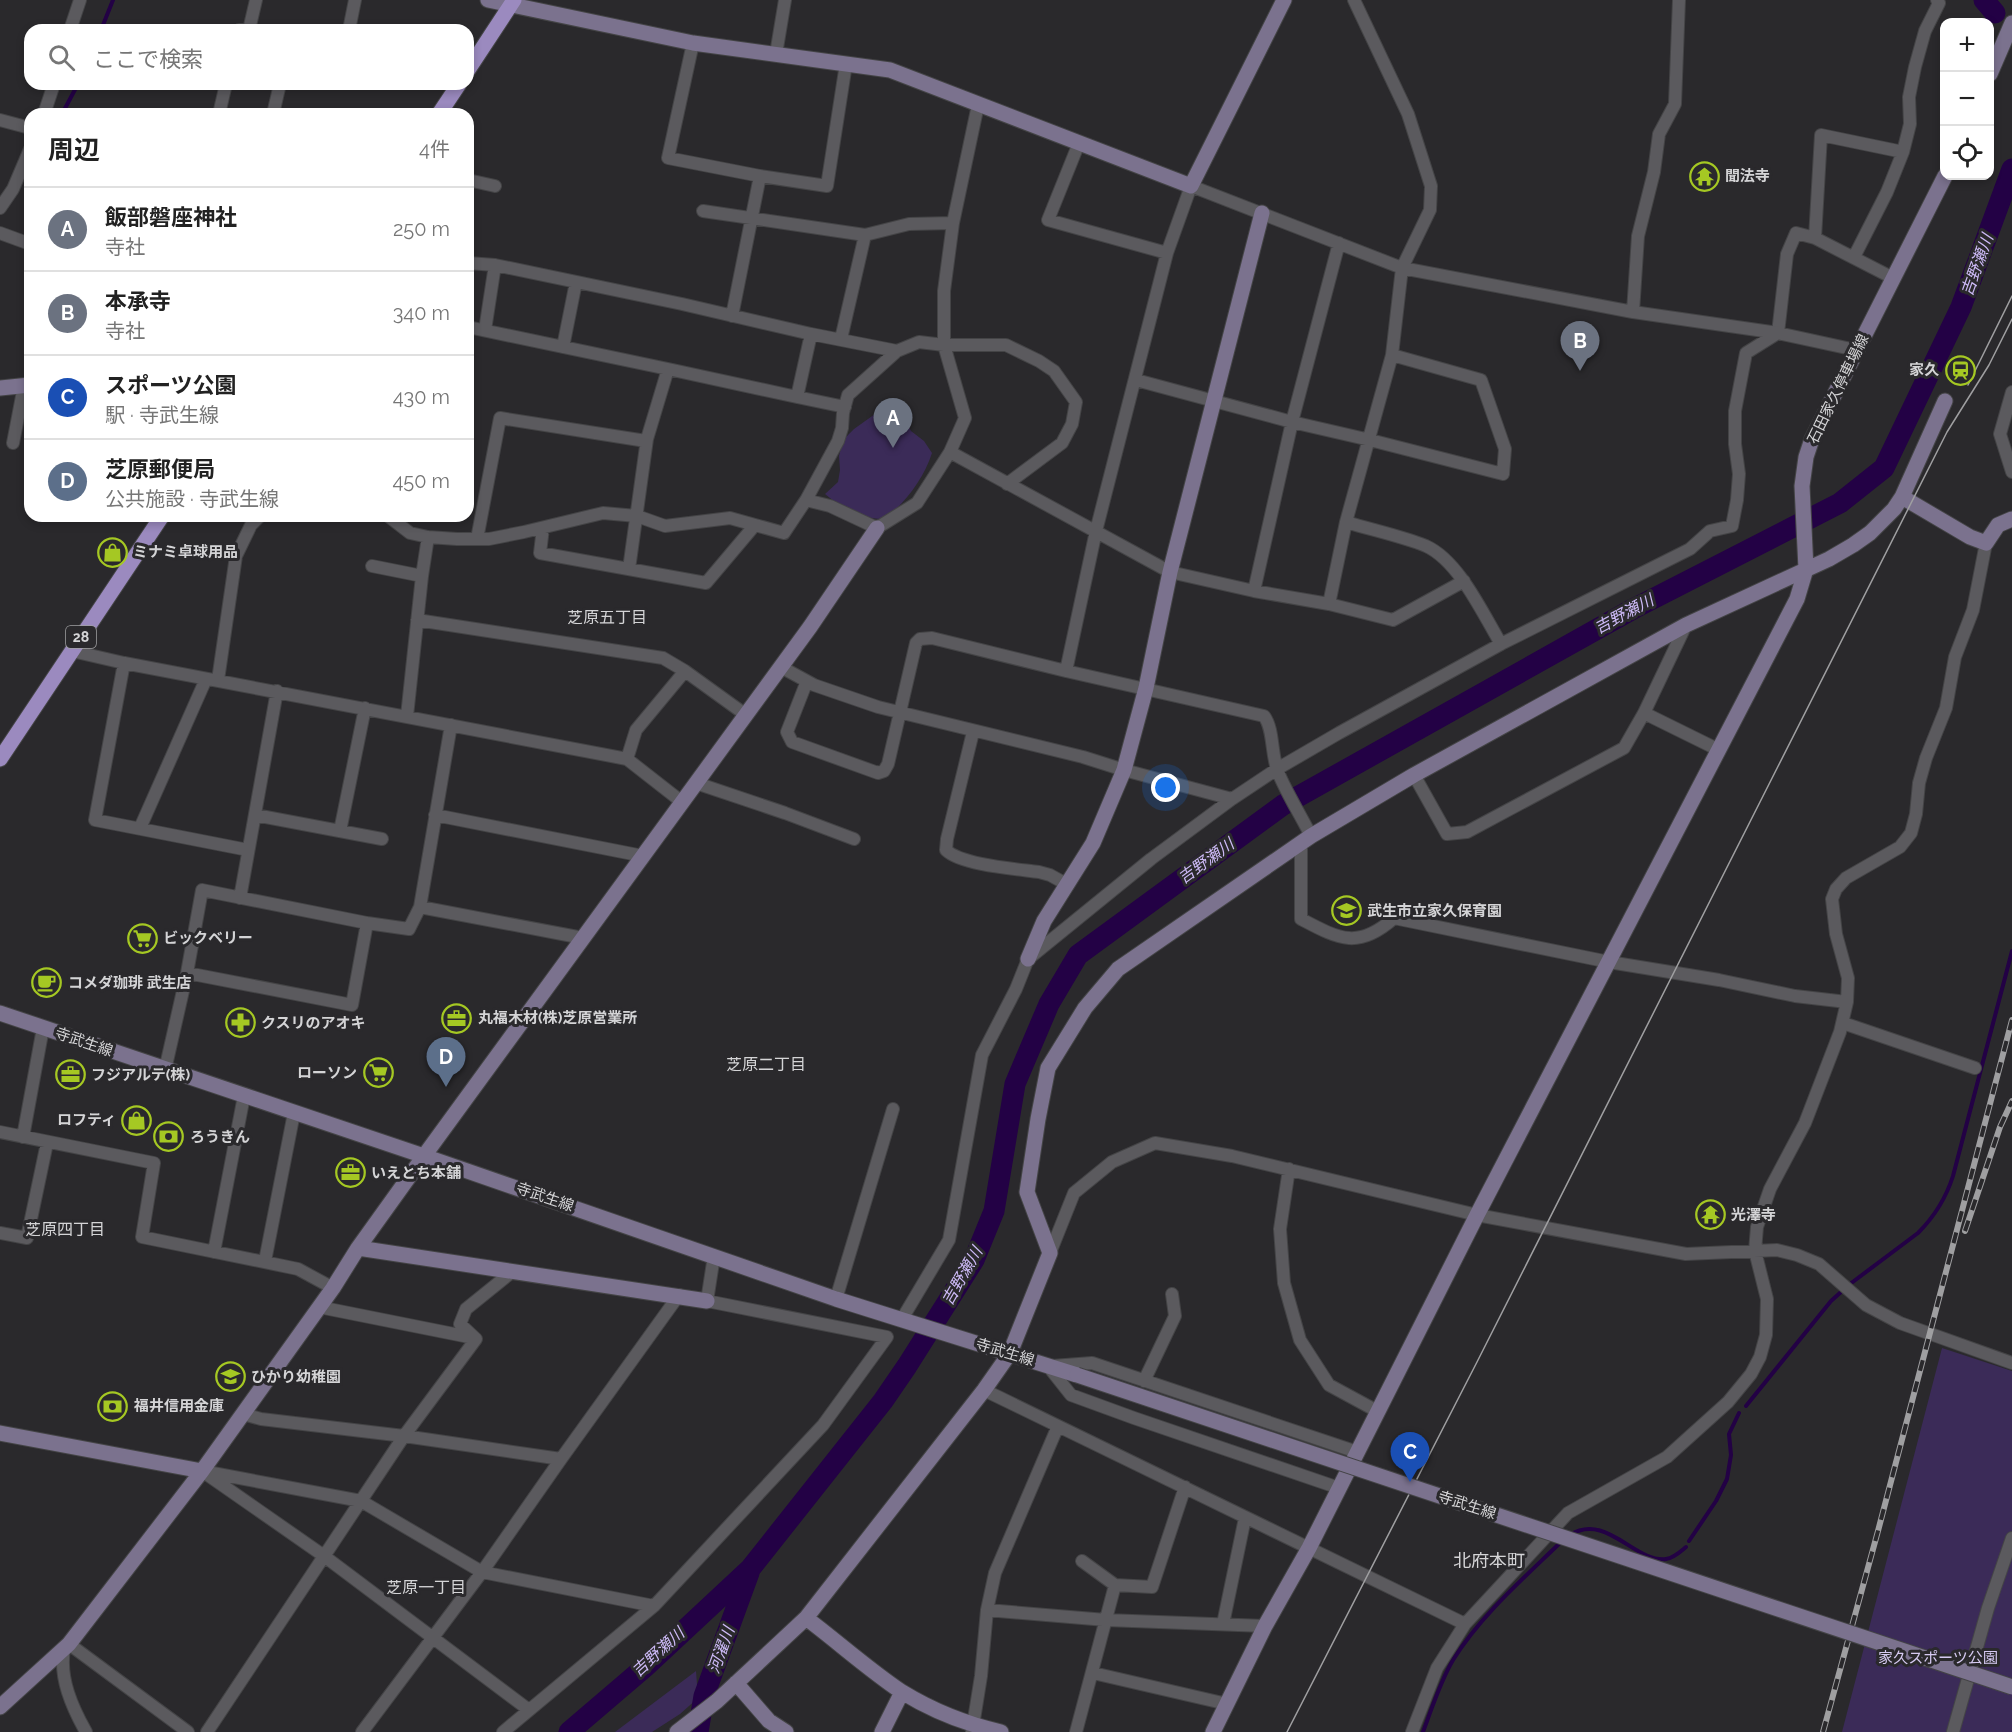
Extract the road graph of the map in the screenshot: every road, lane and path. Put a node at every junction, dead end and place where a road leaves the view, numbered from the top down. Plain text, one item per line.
1 (80, 0) edge
2 (256, 0) edge
3 (355, 0) edge
4 (488, 0) edge
5 (785, 0) edge
6 (1284, 0) edge
7 (1354, 0) edge
8 (1679, 0) edge
9 (1937, 0) edge
10 (513, 2) edge
11 (2012, 23) edge
12 (72, 24) edge
13 (250, 24) edge
14 (350, 24) edge
15 (693, 43) junction
16 (776, 54) junction
17 (474, 61) edge
18 (846, 64) junction
19 (1990, 72) edge
20 (52, 90) edge
21 (225, 90) edge
22 (279, 90) edge
23 (455, 90) edge
24 (978, 105) junction
25 (46, 108) edge
26 (220, 108) edge
27 (274, 108) edge
28 (443, 108) edge
29 (0, 120) edge
30 (24, 126) edge
31 (1079, 143) junction
32 (1903, 152) junction
33 (24, 163) edge
34 (760, 176) junction
35 (1944, 180) edge
36 (474, 181) edge
37 (495, 186) dead end
38 (1191, 186) junction
39 (0, 208) edge
40 (704, 211) dead end
41 (1262, 213) junction
42 (751, 219) junction
43 (953, 223) junction
44 (0, 233) edge
45 (866, 235) junction
46 (1815, 238) junction
47 (24, 242) edge
48 (1339, 243) junction
49 (1167, 253) junction
50 (1854, 257) junction
51 (474, 263) edge
52 (495, 265) junction
53 (1402, 268) junction
54 (1893, 278) junction
55 (576, 282) junction
56 (1633, 312) junction
57 (732, 316) junction
58 (474, 328) edge
59 (485, 330) junction
60 (1778, 333) junction
61 (811, 334) junction
62 (841, 339) junction
63 (944, 345) junction
64 (563, 347) junction
65 (1856, 350) junction
66 (897, 351) junction
67 (1392, 355) junction
68 (668, 369) junction
69 (1136, 380) junction
70 (24, 386) edge
71 (0, 388) edge
72 (2012, 392) edge
73 (797, 397) junction
74 (24, 398) edge
75 (1214, 401) junction
76 (1945, 401) dead end
77 (845, 407) junction
78 (1292, 422) junction
79 (1370, 440) junction
80 (646, 441) junction
81 (13, 443) dead end
82 (950, 452) junction
83 (2012, 472) edge
84 (1007, 484) junction
85 (1902, 497) junction
86 (806, 500) junction
87 (637, 516) junction
88 (2012, 519) edge
89 (158, 522) edge
90 (254, 522) edge
91 (396, 522) edge
92 (1346, 522) junction
93 (755, 525) junction
94 (543, 528) junction
95 (877, 528) junction
96 (1096, 531) junction
97 (428, 537) junction
98 (477, 539) junction
99 (1986, 543) junction
100 (372, 566) dead end
101 (629, 569) junction
102 (1806, 569) junction
103 (1170, 572) junction
104 (422, 576) junction
105 (1464, 581) junction
106 (1254, 591) junction
107 (1329, 604) junction
108 (417, 620) junction
109 (1686, 625) junction
110 (1501, 644) junction
111 (72, 651) junction
112 (124, 663) junction
113 (781, 667) junction
114 (685, 671) junction
115 (1066, 671) junction
116 (212, 679) junction
117 (807, 681) junction
118 (1146, 688) junction
119 (277, 691) junction
120 (365, 708) junction
121 (900, 713) junction
122 (1644, 713) junction
123 (746, 715) junction
124 (407, 716) junction
125 (451, 725) junction
126 (974, 732) junction
127 (1719, 750) junction
128 (0, 759) edge
129 (627, 759) junction
130 (1277, 769) junction
131 (1124, 770) junction
132 (1414, 775) junction
133 (696, 783) junction
134 (1232, 799) junction
135 (682, 802) junction
136 (255, 815) junction
137 (435, 815) junction
138 (140, 828) junction
139 (340, 831) junction
140 (382, 838) dead end
141 (854, 839) dead end
142 (1306, 839) junction
143 (248, 850) junction
144 (643, 856) junction
145 (1068, 885) junction
146 (240, 898) junction
147 (420, 907) junction
148 (367, 923) junction
149 (583, 938) junction
150 (1028, 959) junction
151 (1609, 962) junction
152 (187, 973) junction
153 (1847, 1002) junction
154 (0, 1013) edge
155 (1843, 1023) junction
156 (43, 1028) junction
157 (1975, 1068) dead end
158 (165, 1070) junction
159 (244, 1096) junction
160 (893, 1109) dead end
161 (294, 1113) junction
162 (0, 1132) edge
163 (23, 1137) junction
164 (47, 1143) junction
165 (424, 1156) junction
166 (1289, 1169) junction
167 (1477, 1215) junction
168 (0, 1233) edge
169 (358, 1248) junction
170 (1755, 1251) junction
171 (214, 1252) junction
172 (1050, 1253) junction
173 (714, 1256) junction
174 (265, 1261) junction
175 (513, 1271) junction
176 (333, 1288) junction
177 (1172, 1294) dead end
178 (679, 1295) junction
179 (836, 1299) junction
180 (706, 1301) junction
181 (320, 1307) junction
182 (907, 1321) junction
183 (476, 1339) junction
184 (1004, 1352) junction
185 (2012, 1364) edge
186 (1048, 1366) junction
187 (1144, 1381) junction
188 (984, 1390) junction
189 (1377, 1411) junction
190 (243, 1414) junction
191 (1058, 1426) junction
192 (0, 1433) edge
193 (404, 1436) junction
194 (1357, 1452) junction
195 (561, 1459) junction
196 (202, 1471) junction
197 (1185, 1487) junction
198 (1339, 1488) junction
199 (361, 1501) junction
200 (1245, 1518) junction
201 (2012, 1538) edge
202 (1309, 1548) junction
203 (324, 1556) junction
204 (1082, 1561) dead end
205 (482, 1572) junction
206 (1115, 1586) junction
207 (654, 1606) junction
208 (987, 1610) junction
209 (806, 1618) junction
210 (1107, 1620) junction
211 (1223, 1624) junction
212 (1465, 1624) junction
213 (1265, 1626) junction
214 (433, 1636) junction
215 (67, 1646) junction
216 (1093, 1673) junction
217 (736, 1683) junction
218 (2012, 1687) edge
219 (902, 1692) junction
220 (1227, 1704) junction
221 (0, 1707) edge
222 (529, 1710) junction
223 (973, 1729) edge
224 (86, 1732) edge
225 (188, 1732) edge
226 (207, 1732) edge
227 (362, 1732) edge
228 (503, 1732) edge
229 (676, 1732) edge
230 (786, 1732) edge
231 (882, 1732) edge
232 (1001, 1732) edge
233 (1076, 1732) edge
234 (1213, 1732) edge
235 (1412, 1732) edge
236 (1953, 1732) edge

1 - 12 street
2 - 13 street
3 - 14 street
4 - 10 street
5 - 16 street
6 - 38 street
7 - 53 street
8 - 56 street
9 - 32 street
10 - 15 street
10 - 17 main road
11 - 19 street
15 - 16 street
15 - 34 street
16 - 18 street
18 - 24 street
18 - 34 street
20 - 25 street
21 - 26 street
22 - 27 street
23 - 28 main road
24 - 31 street
24 - 43 street
29 - 30 street
31 - 38 street
31 - 49 street
32 - 46 street
32 - 50 street
33 - 39 street
34 - 42 street
35 - 54 street, 石田家久停車場線
36 - 37 street
38 - 41 street
38 - 49 street
40 - 42 street
41 - 48 street
41 - 75 street
42 - 45 street
42 - 57 street
43 - 45 street
43 - 63 street
44 - 47 street
45 - 62 street
46 - 50 street
46 - 60 street
48 - 53 street
48 - 78 street
49 - 69 street
50 - 54 street
51 - 52 street
52 - 55 street
52 - 59 street
53 - 56 street
53 - 67 street
54 - 65 street, 石田家久停車場線
55 - 57 street
55 - 64 street
56 - 60 street
57 - 61 street
58 - 59 street
59 - 64 street
60 - 65 street
60 - 110 street
61 - 62 street
61 - 73 street
62 - 66 street
63 - 66 street
63 - 82 street
63 - 84 street
64 - 68 street
65 - 102 street, 石田家久停車場線
66 - 77 street
67 - 79 street
67 - 79 street
68 - 73 street
68 - 80 street
69 - 75 street
69 - 96 street
70 - 71 street
72 - 83 street
73 - 77 street
74 - 81 street
75 - 78 street
75 - 103 street
76 - 85 street
77 - 86 street
78 - 79 street
78 - 106 street
79 - 92 street
80 - 87 street
80 - 98 street
82 - 84 street
82 - 95 street
84 - 96 street
85 - 99 street
85 - 102 street
86 - 93 street
86 - 95 street
87 - 93 street
87 - 94 street
87 - 101 street
88 - 99 street
89 - 111 main road, 28
90 - 116 street
91 - 97 street
92 - 105 street
92 - 107 street
93 - 101 street
94 - 98 street
94 - 101 street
95 - 113 street
96 - 103 street
96 - 115 street
97 - 98 street
97 - 104 street
99 - 153 street
100 - 104 street
102 - 109 street
102 - 127 street, 石田家久停車場線
103 - 106 street
103 - 118 street
104 - 108 street
105 - 107 street
105 - 110 street
106 - 107 street
108 - 114 street
108 - 124 street
109 - 122 street
109 - 132 street
110 - 130 street
111 - 112 street
111 - 128 main road, 28
112 - 116 street
112 - 138 street
113 - 117 street
113 - 123 street
114 - 123 street
114 - 129 street
115 - 118 street
115 - 121 street
116 - 119 street
116 - 138 street
117 - 121 street
117 - 121 street
118 - 130 street
118 - 131 street
119 - 120 street
119 - 136 street
120 - 124 street
120 - 139 street
121 - 126 street
122 - 127 street
122 - 132 street
123 - 133 street
124 - 125 street
125 - 129 street
125 - 137 street
126 - 131 street
126 - 145 street
127 - 151 street, 石田家久停車場線
129 - 135 street
130 - 134 street
130 - 142 street
131 - 134 street
131 - 145 street
132 - 142 street
133 - 135 street
133 - 141 street
134 - 150 street
135 - 144 street
136 - 139 street
136 - 143 street
137 - 144 street
137 - 147 street
138 - 143 street
139 - 140 street
142 - 151 street
142 - 172 street
143 - 146 street
144 - 149 street
145 - 150 street
146 - 148 street
146 - 152 street
147 - 148 street
147 - 149 street
148 - 152 street
149 - 165 street
150 - 182 street
151 - 153 street
151 - 167 street, 石田家久停車場線
152 - 158 street
153 - 155 street
154 - 156 street, 寺武生線
155 - 157 street
155 - 170 street
156 - 158 street, 寺武生線
156 - 163 street
158 - 159 street, 寺武生線
159 - 161 street, 寺武生線
159 - 171 street
160 - 179 street
161 - 165 street, 寺武生線
161 - 174 street
162 - 163 street
163 - 164 street
164 - 168 street
164 - 171 street
165 - 169 street
165 - 173 street, 寺武生線
166 - 167 street
166 - 172 street
166 - 189 street
167 - 170 street
167 - 189 street, 石田家久停車場線
169 - 175 street
169 - 176 street
170 - 185 street
170 - 212 street
171 - 174 street
172 - 184 street
173 - 179 street, 寺武生線
173 - 180 street
174 - 176 street
175 - 178 street
175 - 183 street
176 - 181 street
177 - 187 street
178 - 180 street
178 - 195 street
179 - 182 street, 寺武生線
180 - 207 street
181 - 183 street
181 - 190 street
182 - 184 street, 寺武生線
183 - 193 street
184 - 186 street, 寺武生線
184 - 188 street
186 - 187 street
186 - 198 street
186 - 218 street, 寺武生線, bridge
187 - 194 street
188 - 191 street
188 - 209 street
189 - 194 street, 石田家久停車場線
190 - 193 street
190 - 196 street
191 - 197 street
191 - 208 street
192 - 196 street
193 - 195 street
193 - 199 street
194 - 198 street, 石田家久停車場線
195 - 205 street
196 - 199 street
196 - 203 street
196 - 215 street
197 - 200 street
197 - 206 street
198 - 202 street, 石田家久停車場線
199 - 203 street
199 - 205 street
200 - 202 street
200 - 211 street
201 - 236 street
202 - 212 street
202 - 213 street, 石田家久停車場線
203 - 214 street
203 - 226 street
204 - 206 street
205 - 207 street
205 - 214 street
206 - 210 street
207 - 222 street
208 - 210 street
208 - 223 street
209 - 217 street
209 - 219 street
210 - 211 street
210 - 216 street
211 - 213 street
212 - 235 street
213 - 220 street, 石田家久停車場線
214 - 222 street
214 - 227 street
215 - 221 street
215 - 224 street
215 - 225 street
216 - 220 street
216 - 233 street
217 - 229 street
217 - 230 street
219 - 223 street
219 - 231 street
220 - 234 street, 石田家久停車場線
222 - 228 street
223 - 232 street

